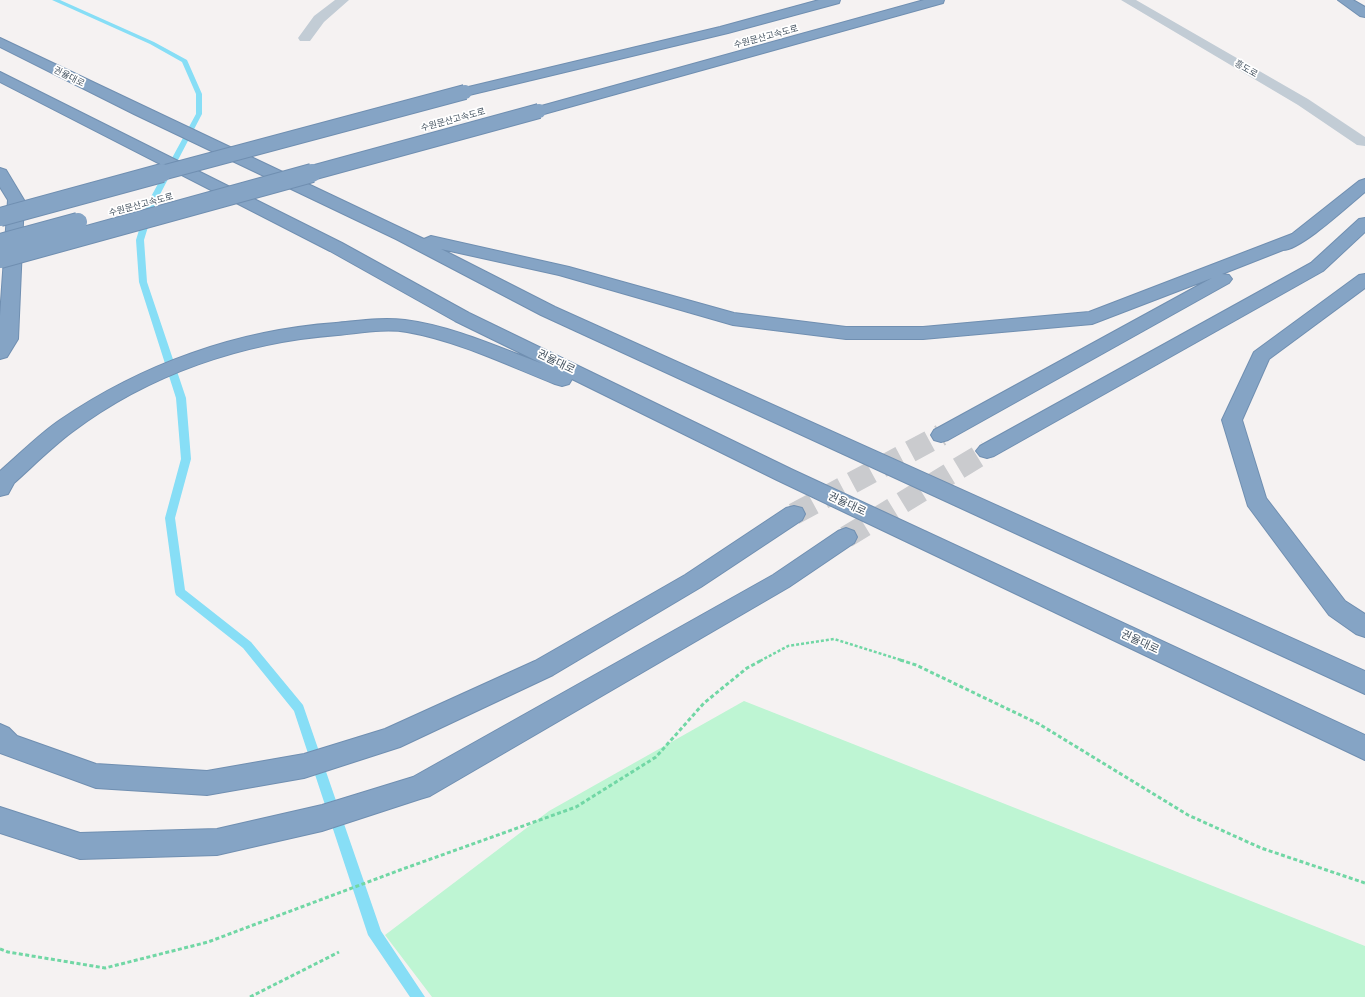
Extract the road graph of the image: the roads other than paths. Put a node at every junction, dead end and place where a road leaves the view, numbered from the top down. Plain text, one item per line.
1 (343, 0) edge
2 (834, 0) edge
3 (907, 0) edge
4 (938, 0) edge
5 (1127, 0) edge
6 (1344, 0) edge
7 (1365, 13) edge
8 (305, 38) dead end
9 (0, 42) edge
10 (0, 76) edge
11 (582, 85) dead end
12 (534, 105) junction
13 (1362, 142) dead end
14 (0, 172) edge
15 (1365, 184) edge
16 (0, 217) edge
17 (1365, 223) edge
18 (402, 235) junction
19 (1298, 238) junction
20 (0, 243) edge
21 (0, 259) edge
22 (1365, 279) edge
23 (0, 353) edge
24 (941, 435) tunnel mouth
25 (719, 441) junction
26 (987, 451) tunnel mouth
27 (0, 488) edge
28 (794, 514) tunnel mouth
29 (846, 537) tunnel mouth
30 (1365, 627) edge
31 (1365, 683) edge
32 (0, 736) edge
33 (1365, 748) edge
34 (0, 820) edge

1 - 8 street
2 - 16 highway, 수원문산고속도로, bridge
3 - 11 highway, 수원문산고속도로
4 - 12 highway
5 - 13 street, 흥도로
6 - 7 highway
9 - 18 highway, 권율대로, bridge
10 - 25 highway, 권율대로, bridge
12 - 20 highway, 수원문산고속도로, bridge
12 - 21 highway, bridge
14 - 23 highway
15 - 19 highway
17 - 26 highway
18 - 19 highway
18 - 31 highway
19 - 24 highway
22 - 30 highway
25 - 27 highway
25 - 33 highway, 권율대로
28 - 32 highway
29 - 34 highway

